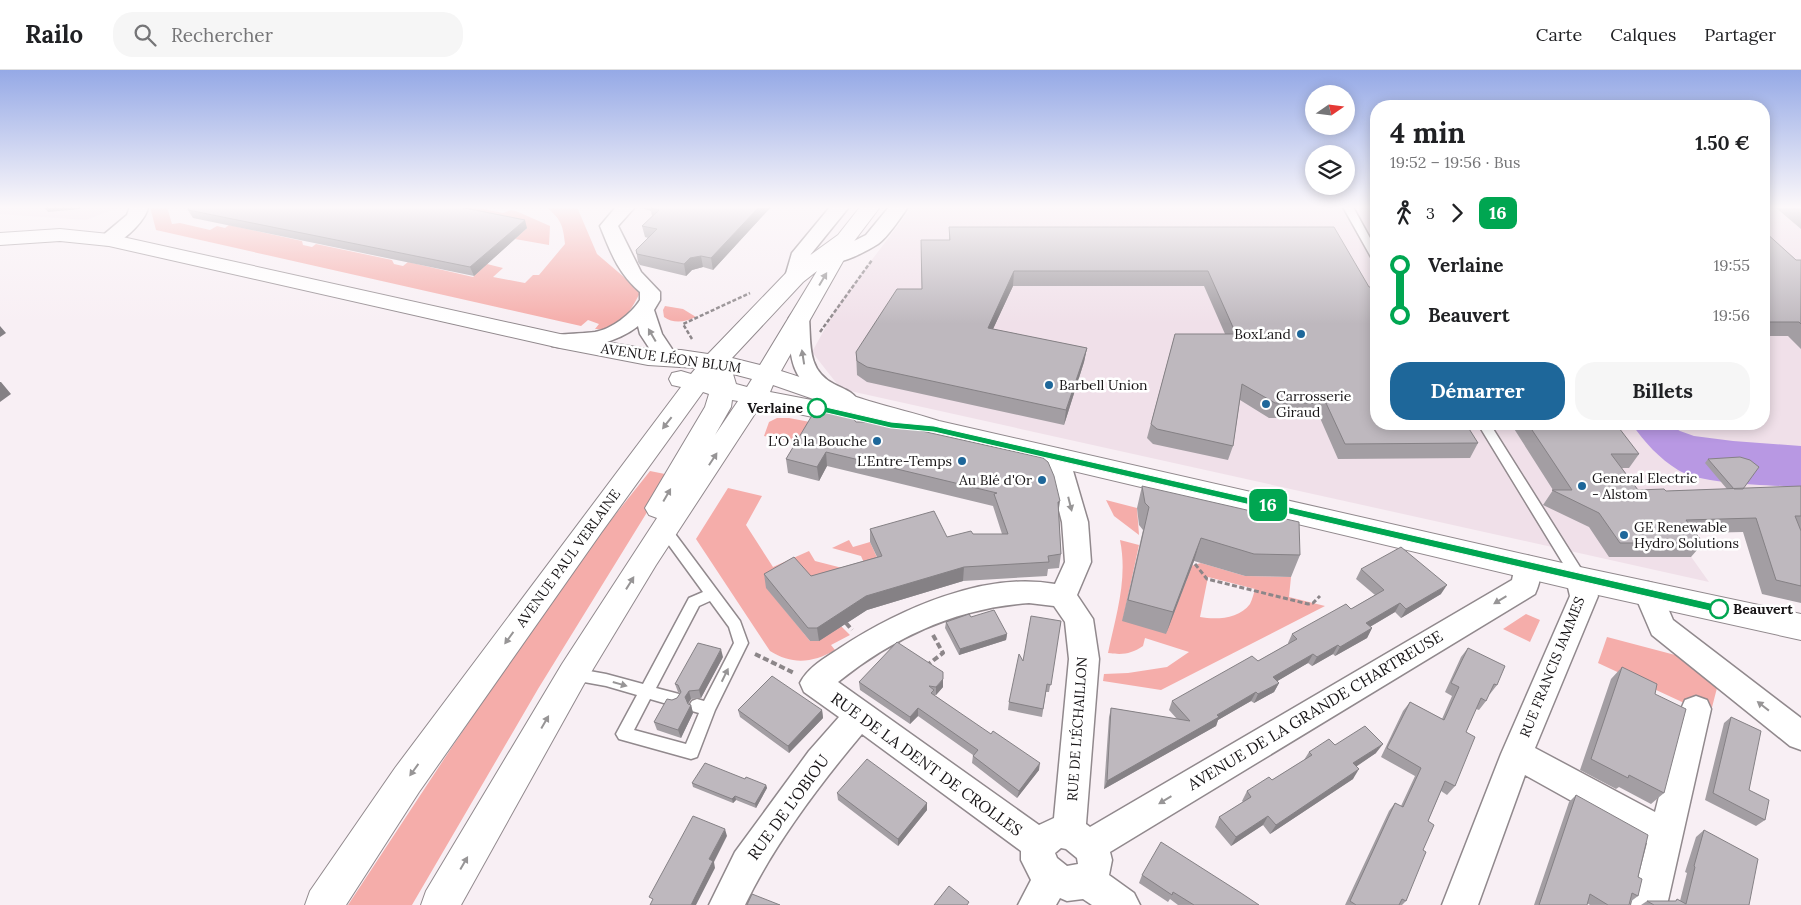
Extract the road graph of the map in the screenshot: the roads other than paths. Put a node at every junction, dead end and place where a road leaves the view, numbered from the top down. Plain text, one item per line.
1 (136, 246) edge
2 (618, 246) edge
3 (808, 246) edge
4 (847, 246) edge
5 (840, 248) junction
6 (795, 277) junction
7 (644, 310) junction
8 (799, 318) junction
9 (560, 341) junction
10 (668, 358) junction
11 (732, 379) junction
12 (863, 408) junction
13 (934, 429) junction
14 (1488, 430) edge
15 (1057, 457) junction
16 (665, 530) junction
17 (646, 557) junction
18 (1528, 566) junction
19 (1580, 579) junction
20 (1648, 593) junction
21 (712, 594) junction
22 (1063, 597) junction
23 (1801, 628) edge
24 (573, 674) junction
25 (647, 692) junction
26 (674, 699) edge
27 (1696, 708) dead end
28 (860, 716) junction
29 (1801, 736) edge
30 (1517, 754) junction
31 (1667, 836) junction
32 (1066, 841) junction
33 (1087, 881) junction
34 (1043, 893) edge
35 (321, 900) edge
36 (440, 905) edge
37 (727, 905) edge
38 (1122, 905) edge
39 (1460, 905) edge
40 (1649, 905) edge

1 - 9 street, AVENUE LÉON BLUM
2 - 7 street
3 - 6 street
4 - 5 street
5 - 6 street, AVENUE PAUL VERLAINE
8 -> 5 street, AVENUE PAUL VERLAINE
6 - 11 street
7 - 9 street
10 -> 7 street
8 - 11 street, AVENUE PAUL VERLAINE
12 -> 8 street
9 - 10 street, AVENUE LÉON BLUM
9 - 11 street, AVENUE LÉON BLUM
10 - 11 street, AVENUE LÉON BLUM
11 - 12 street
11 - 13 street
16 -> 11 street, AVENUE PAUL VERLAINE
17 -> 11 street
11 -> 35 street, AVENUE PAUL VERLAINE
12 - 13 street
13 - 15 street
14 - 19 lane
15 - 18 street
15 -> 22 street
16 - 17 street, AVENUE PAUL VERLAINE
16 - 21 lane
24 -> 17 street, AVENUE PAUL VERLAINE
18 - 19 street
18 -> 32 street, AVENUE DE LA GRANDE CHARTREUSE
19 - 20 street
19 - 30 street, RUE FRANCIS JAMMES
20 - 23 street
29 -> 20 street
21 - 25 lane
25 -> 21 lane
22 - 28 street, RUE DE LA DENT DE CROLLES
22 - 32 street, RUE DE L'ÉCHAILLON
24 -> 25 lane
36 -> 24 street, AVENUE PAUL VERLAINE
25 - 26 lane
27 - 31 street
28 - 32 street, RUE DE LA DENT DE CROLLES
28 - 37 street, RUE DE L'OBIOU
30 - 31 street, RUE FRANCIS JAMMES
30 - 39 street, RUE FRANCIS JAMMES
31 - 40 street
32 - 33 street
32 - 34 street
33 - 34 street
33 - 38 street

